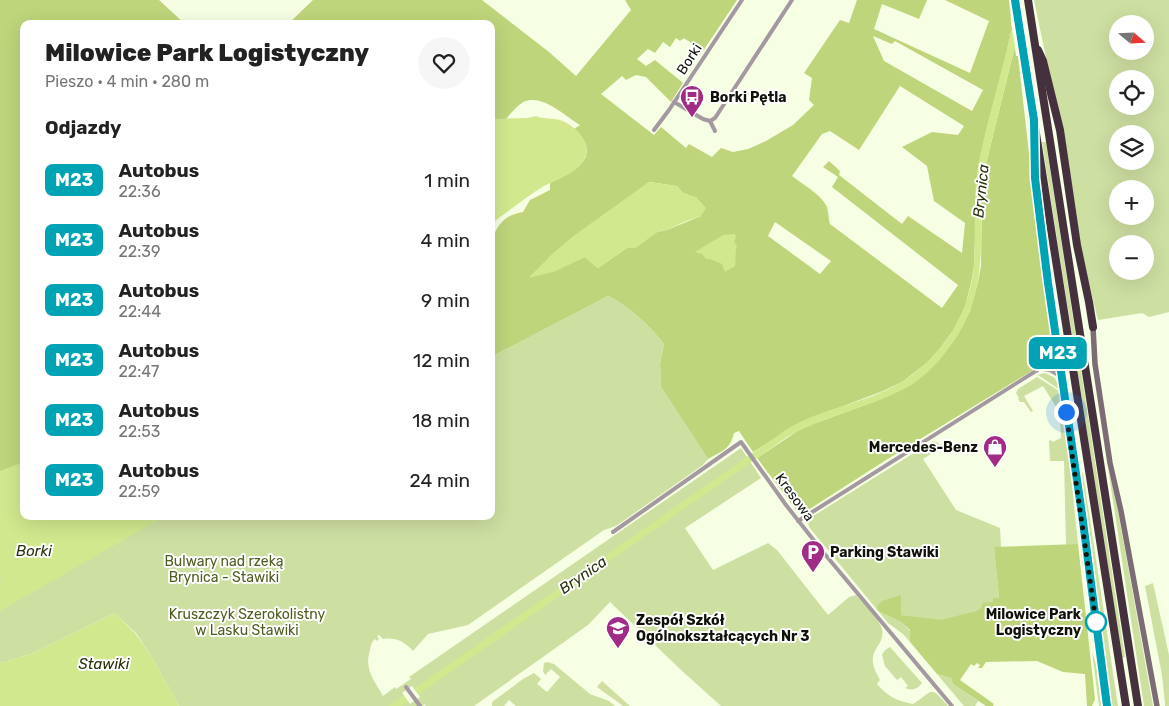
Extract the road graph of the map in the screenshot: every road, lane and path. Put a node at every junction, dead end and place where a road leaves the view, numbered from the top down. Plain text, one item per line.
1 (742, 0) edge
2 (792, 0) edge
3 (1015, 0) edge
4 (1028, 0) edge
5 (1034, 42) junction
6 (674, 102) junction
7 (1034, 120) junction
8 (710, 121) junction
9 (654, 130) dead end
10 (715, 131) dead end
11 (1093, 327) joint
12 (1058, 351) junction
13 (1039, 369) junction
14 (1061, 377) junction
15 (798, 521) junction
16 (613, 532) dead end
17 (406, 687) dead end
18 (1107, 705) edge
19 (420, 706) edge
20 (952, 706) edge
21 (1126, 706) edge
22 (1138, 706) edge
23 (1157, 706) edge

1 - 6 street, Borki
2 - 8 street
3 - 7 highway
4 - 5 highway
5 - 11 highway
5 - 22 highway
6 - 8 street
6 - 9 street, Borki
7 - 12 highway
7 - 21 highway
8 - 10 street
11 - 23 main road
12 - 13 street
12 - 14 main road
13 - 14 street
13 - 15 street
14 - 18 main road
15 - 16 street, Kresowa
15 - 20 street, Kresowa
17 - 19 street

